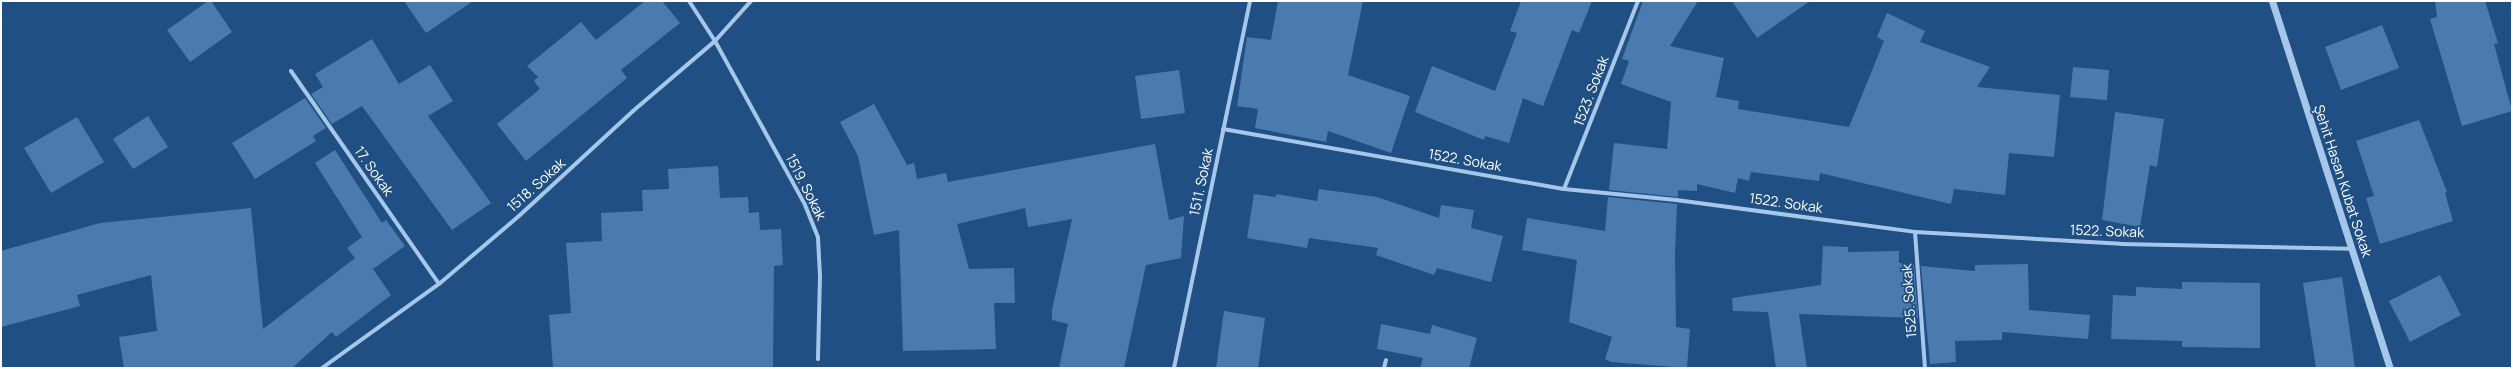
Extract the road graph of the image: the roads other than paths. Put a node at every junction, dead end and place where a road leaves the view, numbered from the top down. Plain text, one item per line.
1 (689, 1) edge
2 (751, 1) edge
3 (1250, 1) edge
4 (1638, 1) edge
5 (2272, 1) edge
6 (715, 41) junction
7 (291, 71) dead end
8 (1223, 130) junction
9 (1564, 189) junction
10 (1915, 232) junction
11 (2351, 249) junction
12 (439, 284) junction
13 (818, 359) dead end
14 (1386, 360) dead end
15 (322, 368) edge
16 (1174, 368) edge
17 (1384, 368) edge
18 (1925, 368) edge
19 (2390, 368) edge

1 - 6 street, 1519. Sokak
2 - 6 street, 1518. Sokak
3 - 8 street, 1511. Sokak
4 - 9 street, 1523. Sokak
5 - 11 street, Şehit Hasan Kubat Sokak
6 - 12 street, 1518. Sokak
6 - 13 street, 1519. Sokak
7 - 12 street, 17. Sokak
8 - 9 street, 1522. Sokak
8 - 16 street, 1511. Sokak
9 - 10 street, 1522. Sokak
10 - 11 street, 1522. Sokak
10 - 18 street, 1525. Sokak
11 - 19 street, Şehit Hasan Kubat Sokak
12 - 15 street, 1518. Sokak
14 - 17 street

